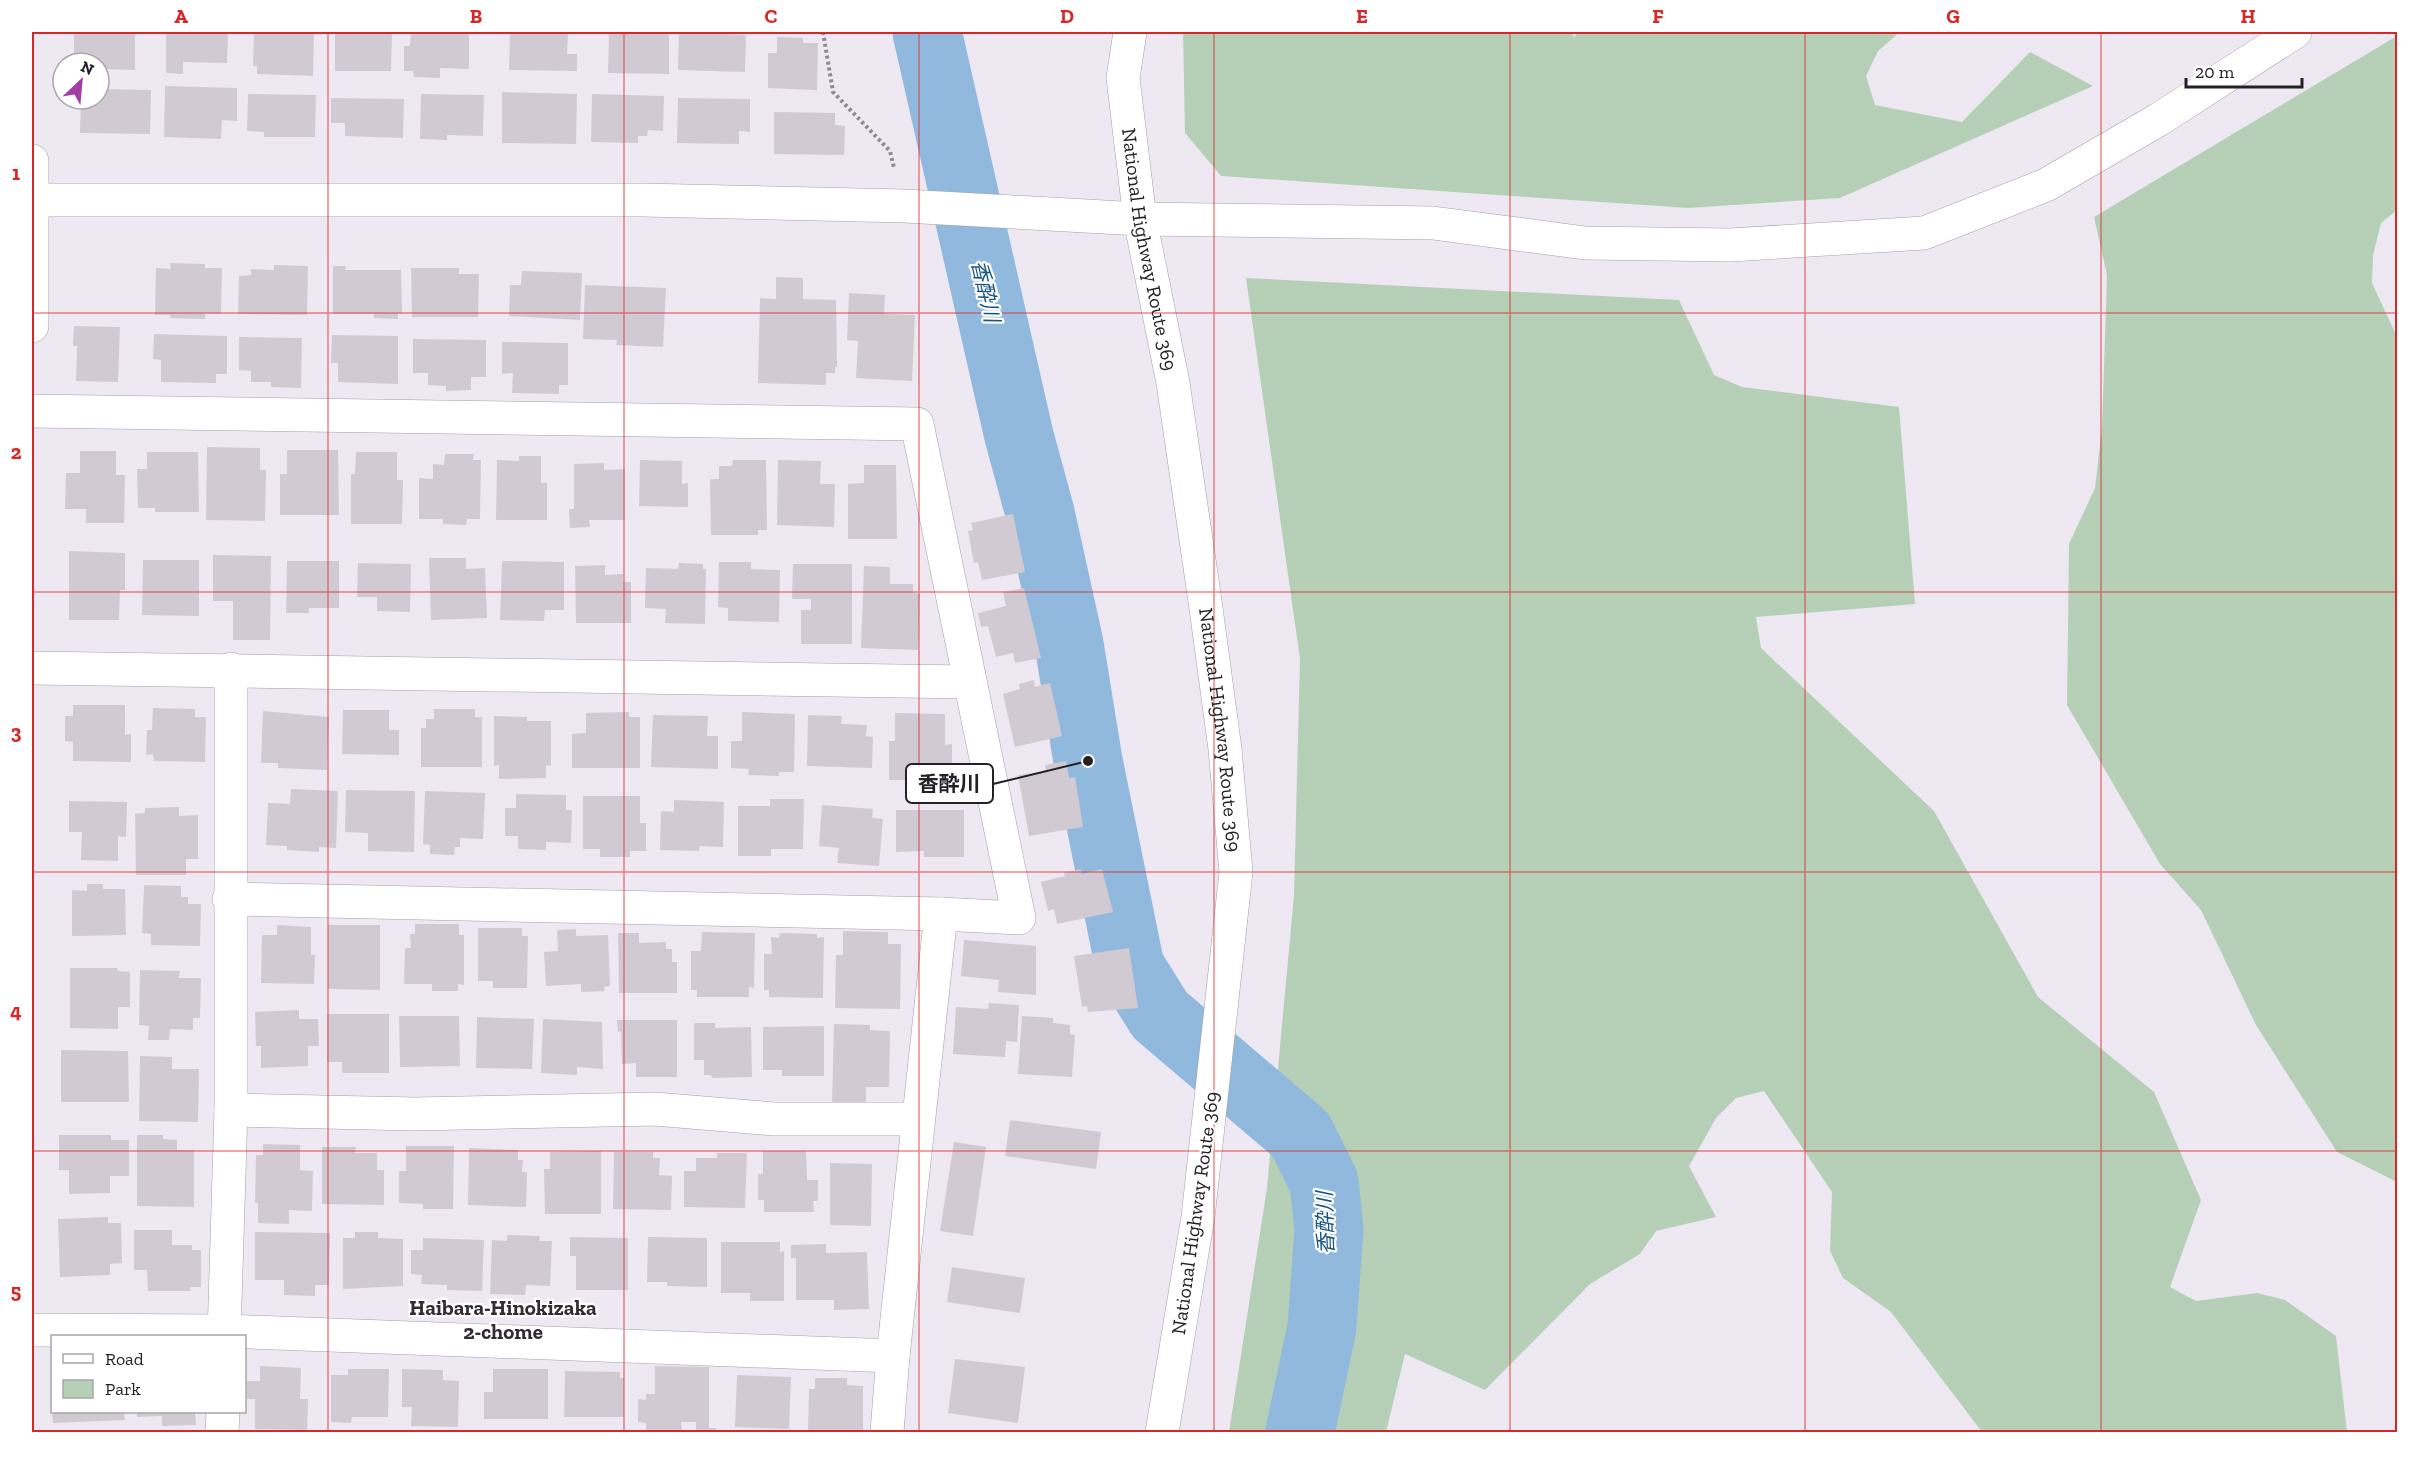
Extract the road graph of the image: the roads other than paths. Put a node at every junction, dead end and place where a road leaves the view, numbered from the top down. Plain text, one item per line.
1 (1130, 32) edge
2 (2295, 32) edge
3 (32, 161) edge
4 (32, 200) edge
5 (1140, 219) junction
6 (32, 327) edge
7 (32, 411) edge
8 (32, 668) edge
9 (231, 669) junction
10 (970, 682) junction
11 (229, 899) junction
12 (940, 914) junction
13 (231, 1110) junction
14 (918, 1119) junction
15 (32, 1330) edge
16 (224, 1334) edge
17 (893, 1356) junction
18 (223, 1413) edge
19 (222, 1432) edge
20 (887, 1432) edge
21 (1162, 1432) edge

1 - 5 main road, National Highway Route 369
2 - 5 main road
3 - 4 main road
4 - 5 main road
4 - 6 main road
5 - 21 main road, National Highway Route 369
7 - 10 main road
8 - 9 main road
9 - 10 main road
9 - 11 main road
10 - 12 main road
11 - 12 main road
11 - 13 main road
12 - 14 main road
13 - 14 main road
13 - 16 main road
14 - 17 main road
15 - 16 main road
16 - 17 main road
17 - 20 main road
18 - 19 main road

